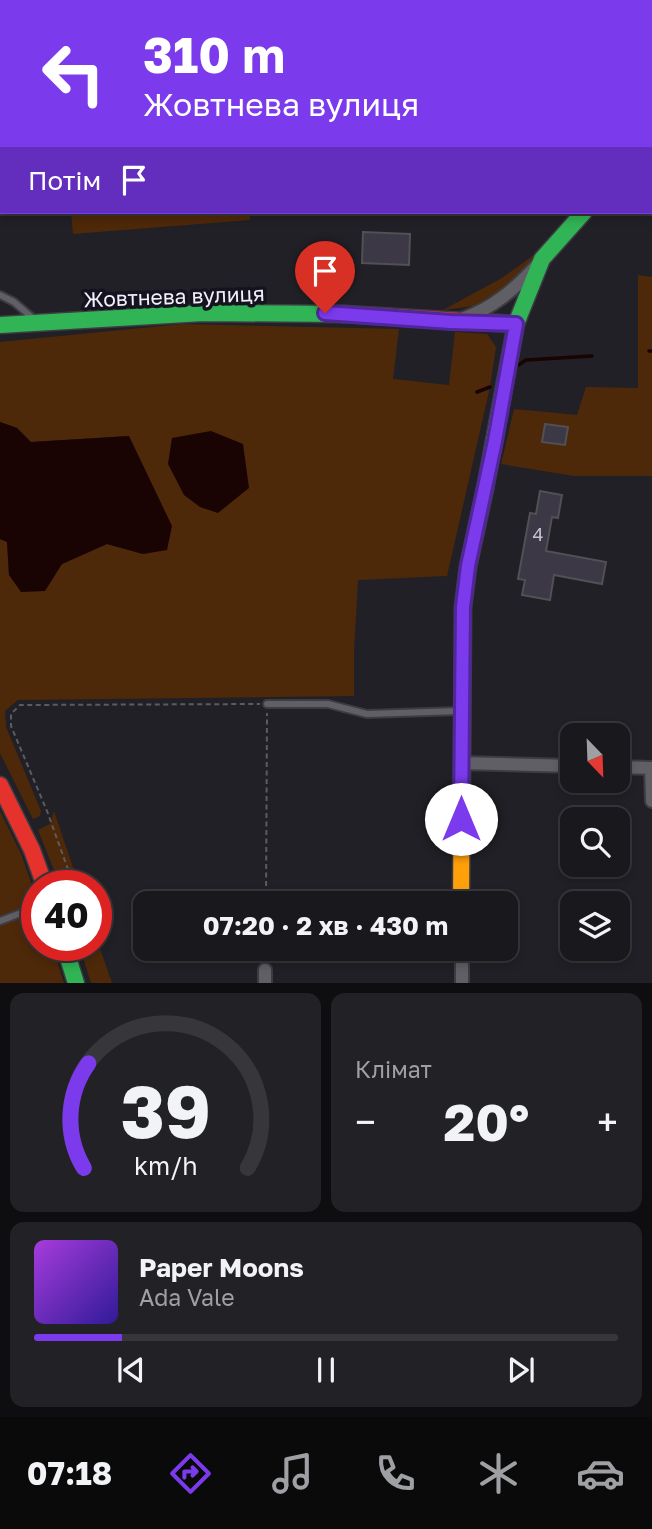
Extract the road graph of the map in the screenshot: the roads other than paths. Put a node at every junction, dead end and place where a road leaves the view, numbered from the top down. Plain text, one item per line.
1 (582, 214) edge
2 (542, 259) junction
3 (0, 295) edge
4 (451, 322) junction
5 (37, 323) junction
6 (516, 324) junction
7 (0, 326) edge
8 (267, 704) road end
9 (462, 711) junction
10 (461, 763) junction
11 (560, 766) edge
12 (630, 767) edge
13 (651, 768) edge
14 (0, 785) edge
15 (652, 801) edge
16 (39, 870) edge
17 (461, 891) edge
18 (21, 913) edge
19 (0, 921) edge
20 (69, 961) edge
21 (462, 961) edge
22 (76, 983) edge
23 (462, 983) edge

1 - 2 main road
2 - 4 street
2 - 6 main road
3 - 5 lane
4 - 5 main road, Жовтнева вулиця
4 - 6 main road, Жовтнева вулиця
5 - 7 main road, Жовтнева вулиця
6 - 9 main road
8 - 9 lane
9 - 10 main road
10 - 11 street
10 - 17 main road
12 - 13 street
13 - 15 street
14 - 16 main road
18 - 19 lane
20 - 22 main road
21 - 23 street

